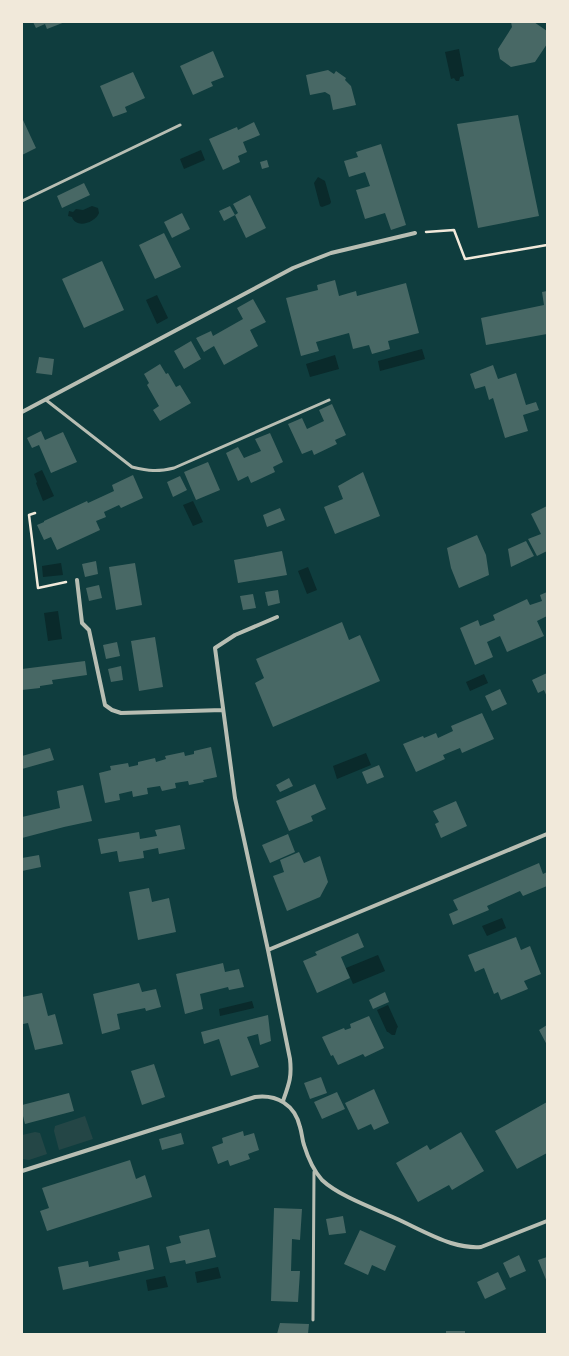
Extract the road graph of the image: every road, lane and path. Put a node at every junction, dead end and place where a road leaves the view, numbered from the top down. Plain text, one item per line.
1 (180, 125) dead end
2 (22, 201) edge
3 (416, 233) joint
4 (547, 245) edge
5 (46, 400) junction
6 (329, 400) dead end
7 (22, 412) edge
8 (35, 513) dead end
9 (77, 580) joint
10 (277, 617) dead end
11 (223, 710) junction
12 (547, 834) edge
13 (268, 950) junction
14 (283, 1101) junction
15 (22, 1171) edge
16 (314, 1172) junction
17 (547, 1221) edge
18 (313, 1320) dead end

1 - 2 lane
3 - 4 path
3 - 5 street
5 - 6 lane
5 - 7 street
8 - 9 path
9 - 11 street
10 - 11 street
11 - 13 street
12 - 13 street
13 - 14 street
14 - 15 street
14 - 16 street
16 - 17 street
16 - 18 lane

